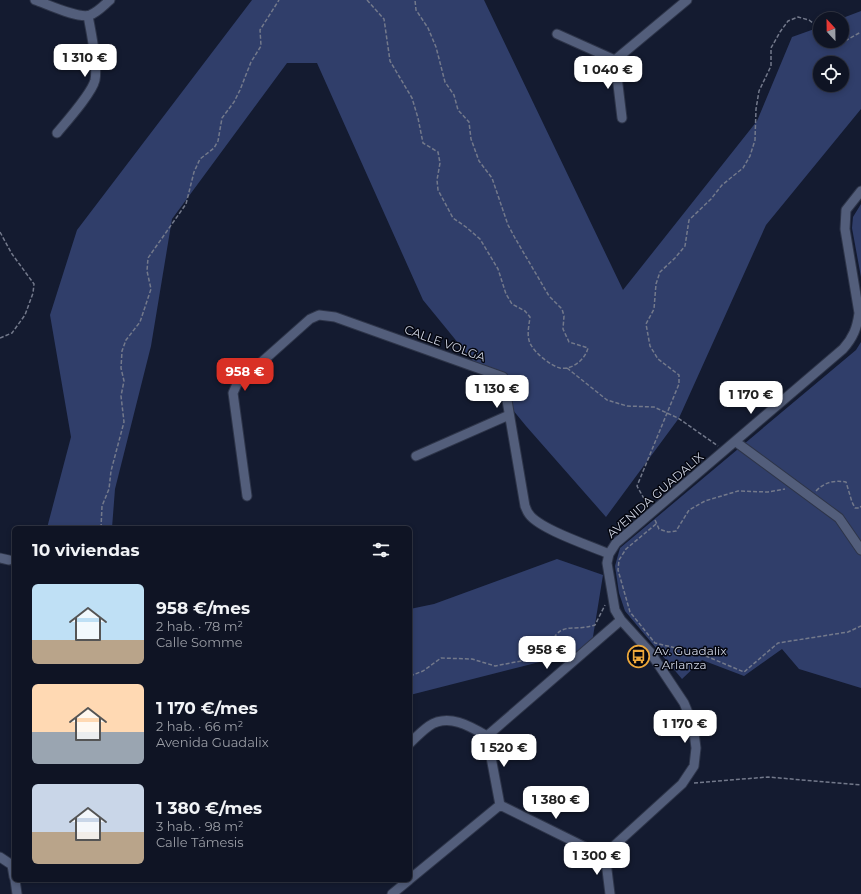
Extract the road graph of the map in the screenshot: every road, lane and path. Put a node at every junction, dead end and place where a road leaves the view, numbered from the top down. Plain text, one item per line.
1 (35, 0) edge
2 (110, 0) edge
3 (278, 0) edge
4 (367, 0) edge
5 (415, 0) edge
6 (687, 0) edge
7 (88, 16) junction
8 (813, 23) edge
9 (861, 32) edge
10 (557, 34) dead end
11 (849, 39) edge
12 (615, 60) junction
13 (622, 118) dead end
14 (57, 133) dead end
15 (861, 191) edge
16 (0, 232) edge
17 (0, 338) edge
18 (567, 368) junction
19 (667, 413) junction
20 (509, 415) junction
21 (736, 442) junction
22 (724, 451) junction
23 (416, 456) dead end
24 (796, 487) junction
25 (246, 496) dead end
26 (810, 497) junction
27 (861, 506) edge
28 (651, 513) junction
29 (656, 524) junction
30 (101, 526) edge
31 (861, 550) edge
32 (609, 554) junction
33 (614, 603) junction
34 (621, 620) junction
35 (861, 626) edge
36 (412, 675) edge
37 (487, 736) junction
38 (412, 741) edge
39 (682, 784) junction
40 (861, 785) edge
41 (500, 804) junction
42 (605, 854) junction
43 (0, 857) edge
44 (12, 863) edge
45 (412, 877) edge
46 (15, 882) edge
47 (407, 882) edge
48 (18, 894) edge
49 (392, 894) edge
50 (610, 894) edge

1 - 7 street
2 - 7 street
3 - 30 path
4 - 18 path
5 - 18 path
6 - 12 street
7 - 14 street
8 - 19 path
9 - 11 path
10 - 12 street
12 - 13 street
15 - 21 street, AVENIDA GUADALIX
16 - 17 path
18 - 19 path
19 - 22 path
19 - 28 path
20 - 23 street
20 - 25 street, CALLE VOLGA
20 - 32 street, CALLE VOLGA
21 - 22 street, AVENIDA GUADALIX
21 - 24 street
22 - 28 street, AVENIDA GUADALIX
24 - 26 street
24 - 29 path
26 - 27 path
26 - 31 street
28 - 29 path
28 - 32 street, AVENIDA GUADALIX
29 - 35 path
32 - 33 street, AVENIDA GUADALIX
33 - 34 street, AVENIDA GUADALIX
33 - 36 path
34 - 37 street
34 - 39 street, AVENIDA GUADALIX
37 - 38 street
37 - 41 street
39 - 40 path
39 - 42 street, AVENIDA GUADALIX
41 - 42 street
41 - 45 street
42 - 50 street
43 - 44 street
46 - 48 street
47 - 49 street

